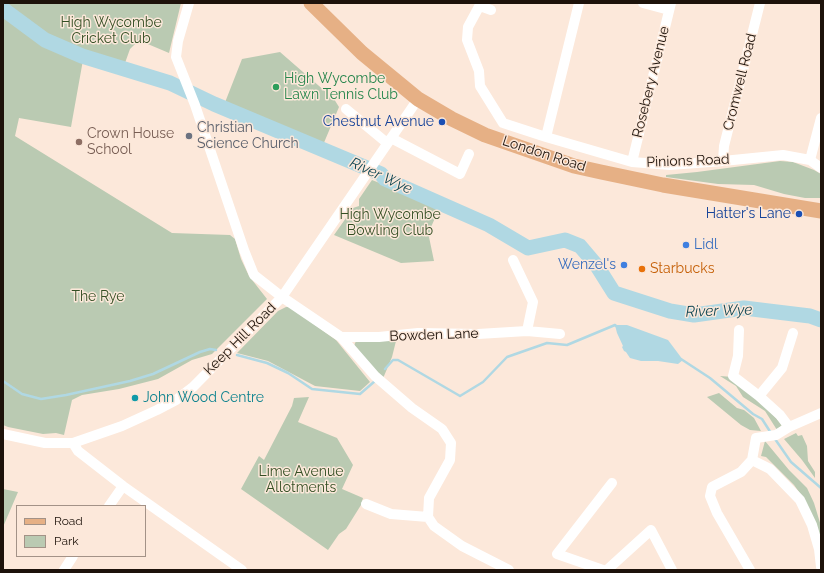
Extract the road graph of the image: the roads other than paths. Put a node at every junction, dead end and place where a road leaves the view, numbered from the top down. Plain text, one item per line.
1 (189, 3) edge
2 (311, 3) edge
3 (579, 3) edge
4 (643, 3) edge
5 (760, 3) edge
6 (481, 4) edge
7 (670, 7) edge
8 (491, 10) dead end
9 (418, 99) junction
10 (346, 109) dead end
11 (821, 118) edge
12 (502, 123) junction
13 (546, 137) junction
14 (494, 138) junction
15 (389, 141) junction
16 (469, 154) dead end
17 (810, 160) junction
18 (723, 161) junction
19 (632, 162) junction
20 (821, 168) edge
21 (821, 211) edge
22 (513, 260) dead end
23 (282, 297) junction
24 (738, 330) dead end
25 (527, 331) junction
26 (793, 333) dead end
27 (560, 334) dead end
28 (341, 337) junction
29 (759, 396) junction
30 (821, 413) edge
31 (789, 427) junction
32 (3, 434) edge
33 (73, 443) junction
34 (752, 460) junction
35 (612, 483) dead end
36 (123, 486) junction
37 (366, 504) dead end
38 (110, 505) edge
39 (428, 517) junction
40 (72, 557) edge
41 (821, 567) edge
42 (64, 570) edge
43 (242, 570) edge
44 (509, 570) edge
45 (603, 570) edge
46 (607, 570) edge
47 (672, 570) edge
48 (750, 570) edge

1 - 23 street
2 - 9 main road, London Road
3 - 13 street
4 - 7 street
5 - 18 street, Cromwell Road
6 - 8 street
6 - 12 street
7 - 19 street, Rosebery Avenue
9 - 14 main road, London Road
9 - 15 street
10 - 15 street
11 - 17 street
12 - 13 street, Pinions Road
12 - 14 street
13 - 19 street, Pinions Road
14 - 21 main road, London Road
15 - 16 street
15 - 23 street
17 - 18 street, Pinions Road
17 - 20 street, Pinions Road
18 - 19 street, Pinions Road
22 - 25 street
23 - 28 street
23 - 33 street, Keep Hill Road
24 - 29 street
25 - 27 street, Bowden Lane
25 - 28 street, Bowden Lane
26 - 29 street
28 - 39 street
29 - 31 street
30 - 31 street
31 - 34 street
32 - 33 street, Keep Hill Road
33 - 36 street
34 - 41 street
34 - 48 street
35 - 45 street
36 - 38 street
36 - 43 street
37 - 39 street
39 - 44 street
40 - 42 street
46 - 47 street

